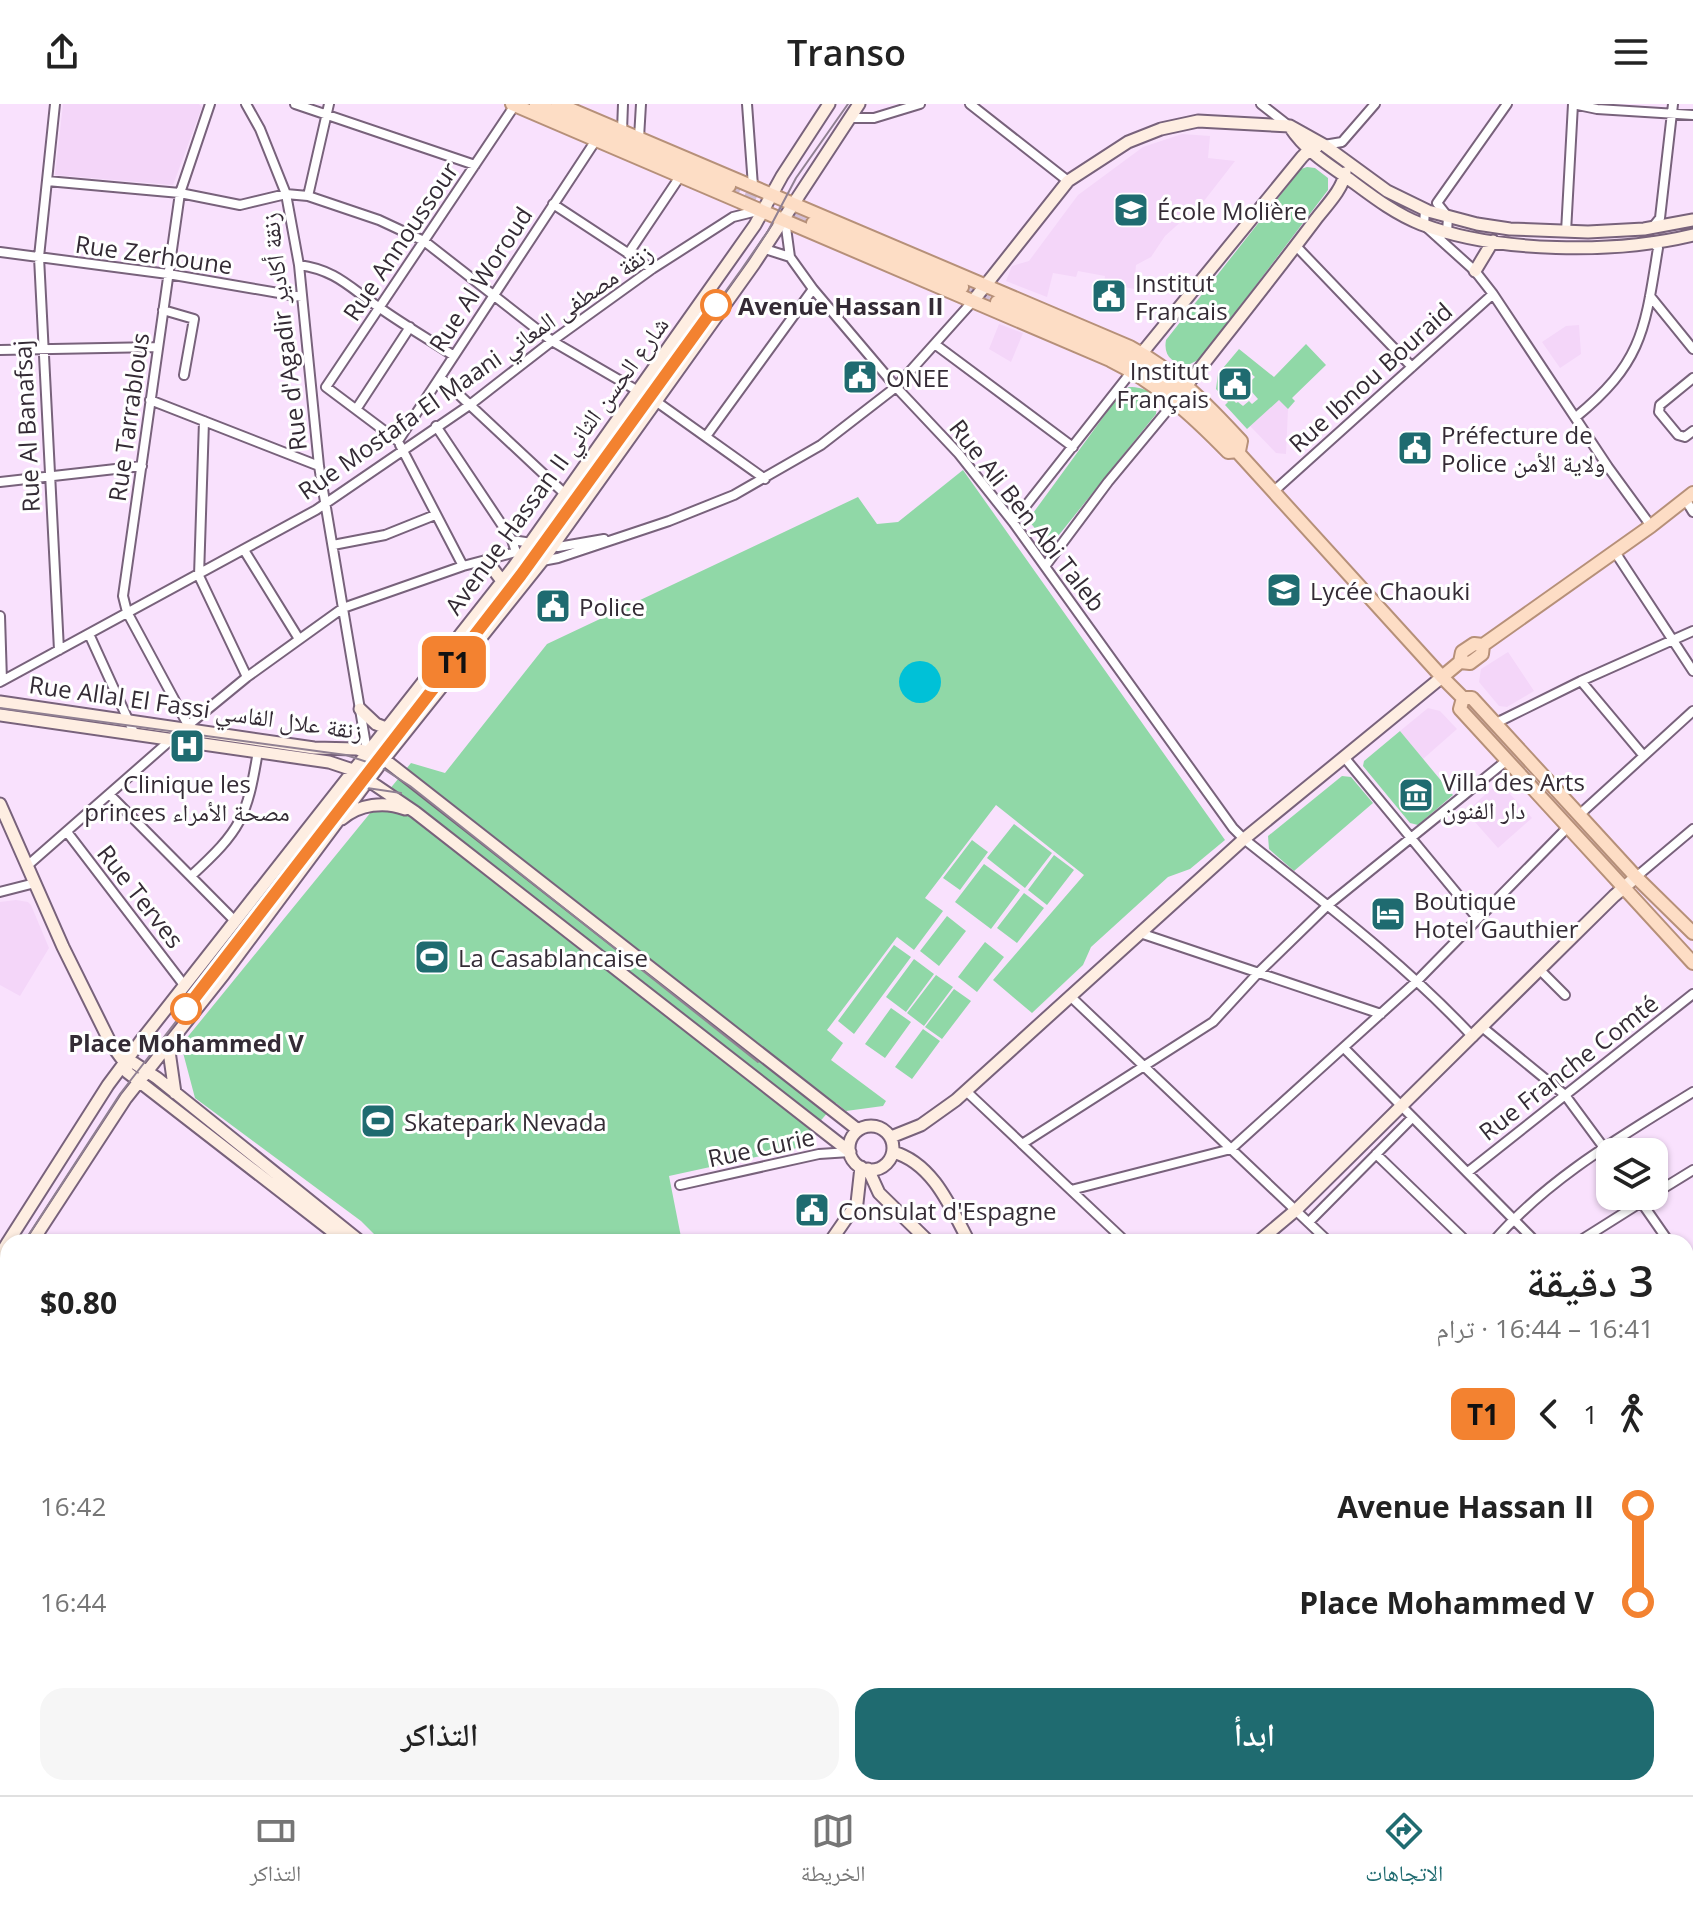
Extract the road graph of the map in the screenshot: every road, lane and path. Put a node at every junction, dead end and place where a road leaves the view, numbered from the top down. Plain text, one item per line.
1 (55, 104) edge
2 (210, 104) edge
3 (246, 104) edge
4 (295, 104) edge
5 (536, 104) edge
6 (558, 104) edge
7 (623, 104) edge
8 (641, 104) edge
9 (747, 104) edge
10 (829, 104) edge
11 (859, 104) edge
12 (920, 104) edge
13 (970, 104) edge
14 (1261, 104) edge
15 (1375, 104) edge
16 (1507, 104) edge
17 (1573, 104) edge
18 (1673, 104) edge
19 (514, 105) edge
20 (328, 108) edge
21 (1672, 114) junction
22 (1693, 115) edge
23 (850, 118) junction
24 (1290, 126) junction
25 (622, 131) junction
26 (639, 138) junction
27 (596, 140) junction
28 (1342, 142) junction
29 (1324, 145) junction
30 (1309, 150) junction
31 (1345, 160) junction
32 (475, 165) junction
33 (681, 175) junction
34 (1346, 177) junction
35 (47, 181) junction
36 (1068, 181) junction
37 (729, 186) tunnel mouth
38 (753, 186) junction
39 (180, 193) junction
40 (286, 194) junction
41 (771, 194) junction
42 (308, 196) junction
43 (794, 203) junction
44 (553, 204) junction
45 (763, 210) junction
46 (1425, 210) junction
47 (1448, 217) junction
48 (784, 220) junction
49 (1693, 220) edge
50 (813, 223) tunnel mouth
51 (1660, 224) junction
52 (1424, 225) junction
53 (1566, 232) junction
54 (1442, 234) junction
55 (1693, 235) edge
56 (424, 241) junction
57 (1493, 241) junction
58 (1659, 243) junction
59 (1296, 246) junction
60 (765, 249) junction
61 (0, 252) edge
62 (628, 254) junction
63 (39, 257) junction
64 (790, 257) junction
65 (299, 265) junction
66 (652, 269) junction
67 (1475, 271) junction
68 (168, 274) junction
69 (985, 286) junction
70 (962, 287) tunnel mouth
71 (813, 289) junction
72 (1493, 294) junction
73 (494, 295) junction
74 (1650, 296) junction
75 (302, 297) junction
76 (973, 301) junction
77 (997, 302) tunnel mouth
78 (379, 308) junction
79 (163, 310) junction
80 (410, 327) junction
81 (552, 341) junction
82 (936, 345) junction
83 (157, 347) junction
84 (42, 348) junction
85 (1693, 349) edge
86 (0, 350) edge
87 (1142, 353) junction
88 (454, 356) junction
89 (1412, 367) junction
90 (1132, 371) junction
91 (184, 375) dead end
92 (440, 377) junction
93 (1693, 378) edge
94 (1187, 385) junction
95 (326, 387) junction
96 (896, 387) junction
97 (311, 388) junction
98 (640, 392) junction
99 (150, 400) junction
100 (1176, 400) junction
101 (657, 402) junction
102 (471, 404) junction
103 (357, 408) junction
104 (1576, 417) junction
105 (204, 421) junction
106 (436, 426) junction
107 (1693, 431) edge
108 (707, 435) junction
109 (400, 445) junction
110 (1073, 447) junction
111 (1239, 451) junction
112 (142, 466) junction
113 (319, 466) junction
114 (49, 475) junction
115 (765, 479) junction
116 (0, 482) edge
117 (1274, 491) junction
118 (564, 493) junction
119 (1689, 496) edge
120 (327, 504) junction
121 (1693, 512) edge
122 (435, 515) junction
123 (1013, 522) junction
124 (1651, 526) junction
125 (512, 540) junction
126 (608, 540) junction
127 (530, 543) junction
128 (333, 545) junction
129 (552, 547) junction
130 (244, 550) junction
131 (1615, 552) junction
132 (519, 553) junction
133 (487, 561) junction
134 (542, 561) junction
135 (1046, 565) junction
136 (463, 566) junction
137 (199, 576) junction
138 (502, 581) junction
139 (343, 608) junction
140 (127, 612) junction
141 (0, 616) edge
142 (1693, 631) edge
143 (89, 634) junction
144 (299, 639) junction
145 (1672, 639) junction
146 (59, 650) junction
147 (1693, 671) edge
148 (247, 677) junction
149 (1442, 677) junction
150 (1581, 681) junction
151 (1, 682) edge
152 (1463, 698) junction
153 (0, 702) edge
154 (360, 709) junction
155 (1693, 711) edge
156 (0, 715) edge
157 (131, 722) junction
158 (1496, 723) junction
159 (187, 726) junction
160 (386, 728) junction
161 (135, 735) junction
162 (169, 741) junction
163 (258, 751) junction
164 (367, 751) junction
165 (1643, 755) junction
166 (1344, 757) junction
167 (384, 759) junction
168 (1506, 761) junction
169 (353, 770) junction
170 (368, 780) junction
171 (109, 794) junction
172 (2, 812) edge
173 (415, 812) junction
174 (1579, 815) junction
175 (333, 827) junction
176 (1567, 828) junction
177 (1693, 829) edge
178 (67, 832) junction
179 (1244, 839) junction
180 (1412, 839) junction
181 (27, 866) junction
182 (191, 876) junction
183 (1636, 877) junction
184 (35, 883) junction
185 (1622, 888) junction
186 (0, 892) edge
187 (1328, 905) junction
188 (1478, 919) junction
189 (235, 921) junction
190 (1140, 933) junction
191 (1670, 936) junction
192 (1693, 936) edge
193 (1693, 963) edge
194 (1540, 970) junction
195 (1258, 973) junction
196 (1417, 981) junction
197 (184, 985) junction
198 (1693, 994) edge
199 (1565, 995) dead end
200 (1070, 996) junction
201 (1381, 1014) junction
202 (1478, 1032) junction
203 (168, 1044) junction
204 (1344, 1048) junction
205 (125, 1063) junction
206 (1143, 1065) junction
207 (147, 1071) junction
208 (138, 1082) junction
209 (966, 1091) junction
210 (1693, 1092) edge
211 (176, 1094) junction
212 (1565, 1095) junction
213 (1403, 1108) junction
214 (1412, 1118) junction
215 (858, 1130) junction
216 (891, 1137) junction
217 (1597, 1138) edge
218 (1626, 1138) edge
219 (1022, 1144) junction
220 (1231, 1149) junction
221 (850, 1152) junction
222 (893, 1152) junction
223 (1376, 1154) junction
224 (1596, 1158) edge
225 (865, 1168) junction
226 (1693, 1170) edge
227 (1468, 1172) junction
228 (680, 1185) dead end
229 (1668, 1185) edge
230 (1071, 1190) junction
231 (1296, 1210) junction
232 (1623, 1210) edge
233 (1647, 1210) edge
234 (1513, 1220) junction
235 (1309, 1222) junction
236 (13, 1234) edge
237 (37, 1234) edge
238 (336, 1234) edge
239 (351, 1234) edge
240 (836, 1234) edge
241 (921, 1234) edge
242 (965, 1234) edge
243 (1118, 1234) edge
244 (1268, 1234) edge
245 (1321, 1234) edge
246 (1459, 1234) edge
247 (1500, 1234) edge
248 (1528, 1234) edge
249 (1589, 1234) edge
250 (1663, 1234) edge

1 - 35 street, Rue Al Banafsaj
2 - 39 street, Rue Tarrablous
3 - 40 street, Rue d'Agadir زنقة أكادير
4 - 20 street
5 - 37 main road
6 - 25 main road
7 - 25 street
8 - 26 street
9 - 38 street
10 - 41 main road, Avenue Hassan II شارع الحسن الثاني
11 - 23 main road, Avenue Hassan II شارع الحسن الثاني
12 - 23 street
13 - 36 street
14 - 24 street
15 - 28 street
16 - 47 street
17 - 21 street
17 - 53 street
18 - 21 street
19 - 27 main road
19 - 32 street, Rue Annoussour
20 - 32 street
20 - 42 street
21 - 22 street
21 - 51 street
23 - 43 main road, Avenue Hassan II شارع الحسن الثاني
24 - 29 main road
24 - 30 main road
24 - 36 main road
25 - 26 main road
26 - 38 main road
27 - 33 main road
27 - 44 street, Rue Al Woroud
28 - 29 street
28 - 31 street
29 - 30 main road
29 - 31 main road
30 - 34 main road
30 - 87 main road
31 - 34 main road
31 - 46 main road
32 - 56 street, Rue Annoussour
33 - 45 main road
33 - 62 street
34 - 52 main road
34 - 59 main road
35 - 39 street
35 - 63 street, Rue Al Banafsaj
36 - 69 main road
38 - 41 main road
39 - 40 street
39 - 68 street, Rue Tarrablous
40 - 42 street
40 - 65 street, Rue d'Agadir زنقة أكادير
41 - 43 main road
41 - 45 main road, Avenue Hassan II شارع الحسن الثاني
42 - 56 street
43 - 48 main road, Avenue Hassan II شارع الحسن الثاني
43 - 69 main road
44 - 62 street
44 - 73 street, Rue Al Woroud
45 - 48 main road
45 - 66 street, Rue Mostafa El Maani زنقة مصطفى المعاني
45 - 98 main road, Avenue Hassan II شارع الحسن الثاني
46 - 47 main road
46 - 52 street
47 - 53 main road
47 - 54 street
48 - 60 main road, Avenue Hassan II شارع الحسن الثاني
48 - 64 street, Rue Ali Ben Abi Taleb
48 - 76 main road
49 - 51 main road
50 - 70 main road
51 - 53 main road
51 - 58 street
51 - 58 street
52 - 54 main road
54 - 57 main road
54 - 67 street
55 - 58 main road
56 - 73 street
56 - 78 street, Rue Annoussour
57 - 58 main road
57 - 67 main road
58 - 74 street
59 - 89 street
59 - 94 main road
60 - 64 street
60 - 101 main road, Avenue Hassan II شارع الحسن الثاني
61 - 63 street, Rue Zerhoune
62 - 66 street
63 - 68 street, Rue Zerhoune
63 - 84 street, Rue Al Banafsaj
64 - 71 street, Rue Ali Ben Abi Taleb
65 - 75 street, Rue d'Agadir زنقة أكادير
65 - 78 street
66 - 81 street, Rue Mostafa El Maani زنقة مصطفى المعاني
67 - 72 street
68 - 75 street, Rue Zerhoune
68 - 79 street, Rue Tarrablous
69 - 76 main road
69 - 87 main road
71 - 96 street, Rue Ali Ben Abi Taleb
71 - 108 street
72 - 89 street, Rue Ibnou Bouraid
72 - 104 street
73 - 81 street
73 - 88 street, Rue Al Woroud
74 - 85 street
74 - 104 street
75 - 97 street, Rue d'Agadir زنقة أكادير
76 - 82 street
76 - 90 main road
77 - 111 main road
78 - 80 street
78 - 95 street, Rue Annoussour
79 - 83 street, Rue Tarrablous
79 - 91 street
80 - 88 street
80 - 103 street
81 - 98 street
81 - 102 street, Rue Mostafa El Maani زنقة مصطفى المعاني
82 - 96 street
82 - 110 street
83 - 84 street
83 - 99 street, Rue Tarrablous
84 - 86 street
84 - 114 street, Rue Al Banafsaj
87 - 94 main road
88 - 92 street, Rue Al Woroud
89 - 117 street, Rue Ibnou Bouraid
90 - 100 main road
90 - 110 street
92 - 102 street
92 - 109 street, Rue Al Woroud
93 - 107 street
94 - 111 main road
95 - 97 street
95 - 103 street
96 - 115 street
96 - 123 street, Rue Ali Ben Abi Taleb
97 - 113 street, Rue d'Agadir زنقة أكادير
98 - 101 street
98 - 118 main road, Avenue Hassan II شارع الحسن الثاني
99 - 105 street
99 - 112 street, Rue Tarrablous
100 - 111 main road
100 - 135 street
101 - 108 street
101 - 129 main road, Avenue Hassan II شارع الحسن الثاني
102 - 106 street, Rue Mostafa El Maani زنقة مصطفى المعاني
102 - 118 street
103 - 109 street
104 - 124 street
105 - 113 street
105 - 137 street
106 - 109 street, Rue Mostafa El Maani زنقة مصطفى المعاني
106 - 125 street
108 - 115 street
109 - 120 street, Rue Mostafa El Maani زنقة مصطفى المعاني
109 - 122 street
110 - 123 street
111 - 117 main road
112 - 114 street
112 - 140 street, Rue Tarrablous
113 - 120 street, Rue d'Agadir زنقة أكادير
114 - 116 street
114 - 146 street, Rue Al Banafsaj
115 - 126 street
117 - 149 main road
118 - 127 main road, Avenue Hassan II شارع الحسن الثاني
119 - 121 street
119 - 124 main road
120 - 128 street, Rue d'Agadir زنقة أكادير
120 - 130 street, Rue Mostafa El Maani زنقة مصطفى المعاني
122 - 128 street
122 - 136 street
123 - 135 street, Rue Ali Ben Abi Taleb
124 - 131 main road
125 - 127 street
125 - 132 street
126 - 129 street
126 - 134 street
127 - 129 street
127 - 132 main road, Avenue Hassan II شارع الحسن الثاني
128 - 139 street, Rue d'Agadir زنقة أكادير
129 - 134 main road, Avenue Hassan II شارع الحسن الثاني
130 - 137 street, Rue Mostafa El Maani زنقة مصطفى المعاني
130 - 144 street
131 - 145 street
131 - 149 main road
132 - 133 street
132 - 134 street
132 - 138 main road, Avenue Hassan II شارع الحسن الثاني
133 - 136 street
133 - 138 main road
134 - 167 main road, Avenue Hassan II شارع الحسن الثاني
135 - 179 street, Rue Ali Ben Abi Taleb
136 - 139 street
137 - 140 street, Rue Mostafa El Maani زنقة مصطفى المعاني
137 - 148 street
138 - 160 main road, Avenue Hassan II شارع الحسن الثاني
139 - 144 street
139 - 154 street, Rue d'Agadir زنقة أكادير
140 - 143 street, Rue Mostafa El Maani زنقة مصطفى المعاني
140 - 159 street, Rue Tarrablous
141 - 151 street
142 - 145 street
143 - 146 street, Rue Mostafa El Maani زنقة مصطفى المعاني
143 - 157 street
144 - 148 street
145 - 147 street
145 - 150 street
146 - 151 street, Rue Mostafa El Maani زنقة مصطفى المعاني
148 - 159 street
149 - 152 main road
149 - 166 main road
150 - 158 street
150 - 165 street
152 - 158 main road
152 - 168 main road
153 - 157 main road, Rue Allal El Fassi زنقة علال الفاسي
154 - 160 main road
154 - 164 street, Rue d'Agadir زنقة أكادير
155 - 165 street
156 - 161 main road, Rue Allal El Fassi زنقة علال الفاسي
157 - 159 main road, Rue Allal El Fassi زنقة علال الفاسي
157 - 161 street
158 - 174 main road
159 - 162 street
159 - 164 main road, Rue Allal El Fassi زنقة علال الفاسي
160 - 164 main road, Avenue Hassan II شارع الحسن الثاني
161 - 162 main road, Rue Allal El Fassi زنقة علال الفاسي
162 - 163 main road, Rue Allal El Fassi زنقة علال الفاسي
162 - 171 street
163 - 169 main road, Rue Allal El Fassi زنقة علال الفاسي
163 - 182 street
164 - 167 main road, Rue Allal El Fassi زنقة علال الفاسي
164 - 169 main road, Avenue Hassan II شارع الحسن الثاني
165 - 174 street
166 - 179 main road
166 - 180 street
167 - 170 main road, Avenue Hassan II شارع الحسن الثاني
167 - 215 main road, Rue Allal El Fassi زنقة علال الفاسي
168 - 176 main road
168 - 180 street
169 - 170 main road, Rue Allal El Fassi زنقة علال الفاسي
169 - 189 main road, Avenue Hassan II شارع الحسن الثاني
170 - 173 main road, Rue Allal El Fassi زنقة علال الفاسي
170 - 175 main road, Avenue Hassan II شارع الحسن الثاني
171 - 178 street
171 - 182 street
172 - 181 main road
173 - 175 main road
173 - 221 main road, Rue Allal El Fassi زنقة علال الفاسي
174 - 183 main road
175 - 203 main road, Avenue Hassan II شارع الحسن الثاني
176 - 185 main road
176 - 188 street
177 - 183 street
178 - 181 street
178 - 197 street, Rue Terves
179 - 187 street, Rue Ali Ben Abi Taleb
179 - 190 main road
180 - 187 street
180 - 188 street
181 - 184 main road
182 - 189 street
183 - 185 main road
183 - 192 main road
184 - 186 street
184 - 205 main road
185 - 191 main road
185 - 194 main road
187 - 195 street
187 - 196 street, Rue Ali Ben Abi Taleb
188 - 196 street
189 - 197 main road, Avenue Hassan II شارع الحسن الثاني
190 - 195 street
190 - 200 main road
191 - 192 main road
191 - 193 main road
194 - 199 street
194 - 202 main road
195 - 201 street
195 - 206 street
196 - 201 street
196 - 202 street, Rue Ali Ben Abi Taleb
197 - 205 main road, Avenue Hassan II شارع الحسن الثاني
198 - 212 street, Rue Franche Comté
200 - 206 street
200 - 209 main road
201 - 204 street
202 - 212 street, Rue Ali Ben Abi Taleb
202 - 213 main road
203 - 207 main road, Avenue Hassan II شارع الحسن الثاني
203 - 211 main road
204 - 213 street
204 - 220 street
205 - 207 main road
205 - 208 main road
205 - 236 main road, Avenue Hassan II شارع الحسن الثاني
206 - 219 street
206 - 220 street
207 - 208 main road, Avenue Hassan II شارع الحسن الثاني
207 - 211 main road
208 - 237 main road, Avenue Hassan II شارع الحسن الثاني
208 - 238 main road
209 - 216 main road
209 - 219 street
210 - 218 street
211 - 239 main road
212 - 217 street, Rue Ali Ben Abi Taleb
212 - 227 street, Rue Franche Comté
213 - 214 street
213 - 231 main road
214 - 223 street
214 - 227 street
215 - 216 main road
215 - 221 main road
216 - 222 main road
219 - 230 street
220 - 230 street
220 - 231 street
221 - 225 main road
221 - 228 street, Rue Curie
222 - 225 main road
222 - 242 main road
223 - 235 street
223 - 246 street
224 - 234 street
225 - 240 main road
225 - 241 main road
226 - 229 street
227 - 234 street
230 - 243 street
231 - 235 street
231 - 244 main road
232 - 249 street
233 - 250 street
234 - 247 street
234 - 248 street
235 - 245 street

